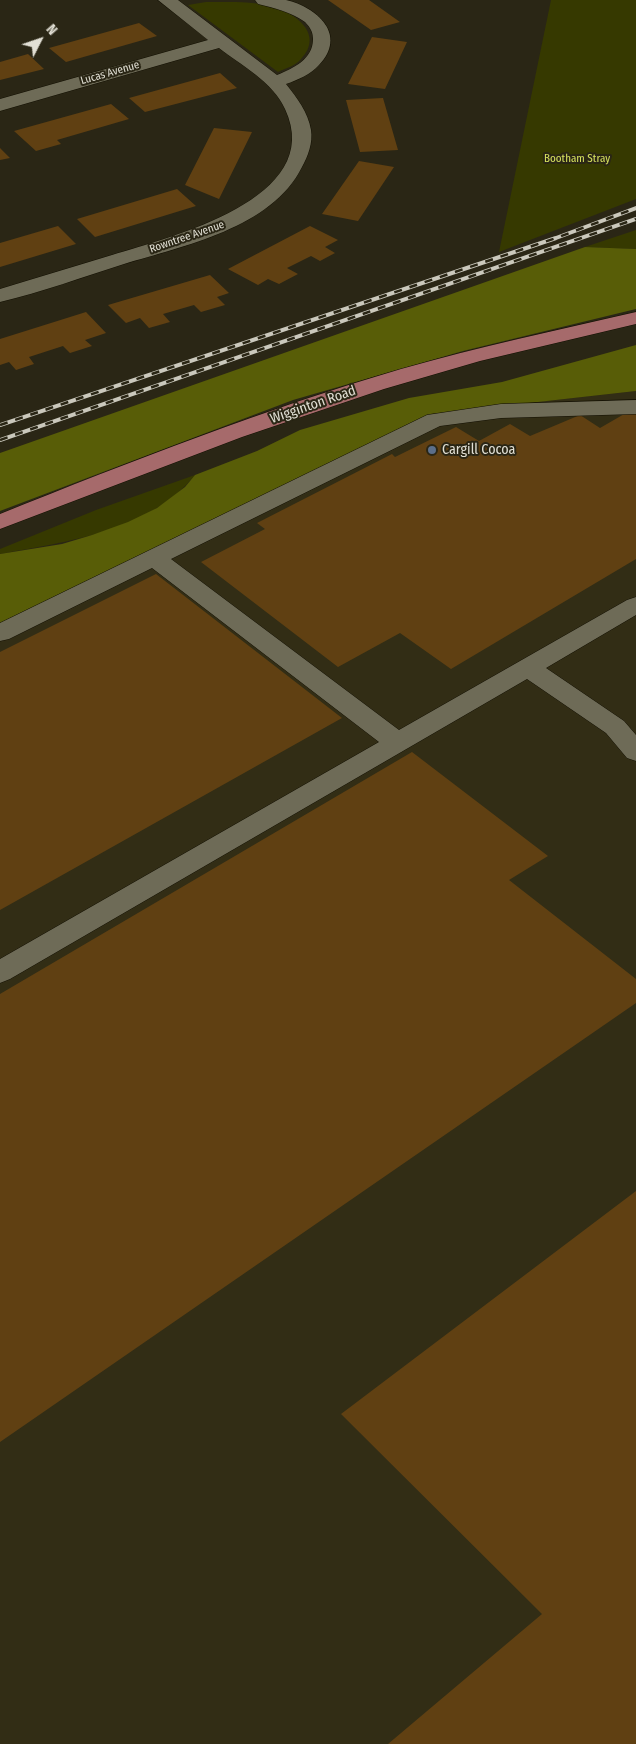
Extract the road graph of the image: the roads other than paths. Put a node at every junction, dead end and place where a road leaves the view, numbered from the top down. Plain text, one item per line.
1 (264, 0) edge
2 (174, 1) edge
3 (220, 42) junction
4 (275, 82) junction
5 (0, 105) edge
6 (0, 296) edge
7 (636, 318) edge
8 (636, 407) edge
9 (0, 522) edge
10 (154, 558) junction
11 (636, 604) edge
12 (0, 633) edge
13 (529, 668) junction
14 (398, 743) junction
15 (636, 752) edge
16 (0, 972) edge

1 - 4 street
2 - 3 street, Rowntree Avenue
3 - 4 street, Rowntree Avenue
3 - 5 street, Lucas Avenue
4 - 6 street, Rowntree Avenue
7 - 9 main road, Wigginton Road
8 - 10 street
10 - 12 street
10 - 14 street
11 - 13 street
13 - 14 street
13 - 15 street
14 - 16 street

